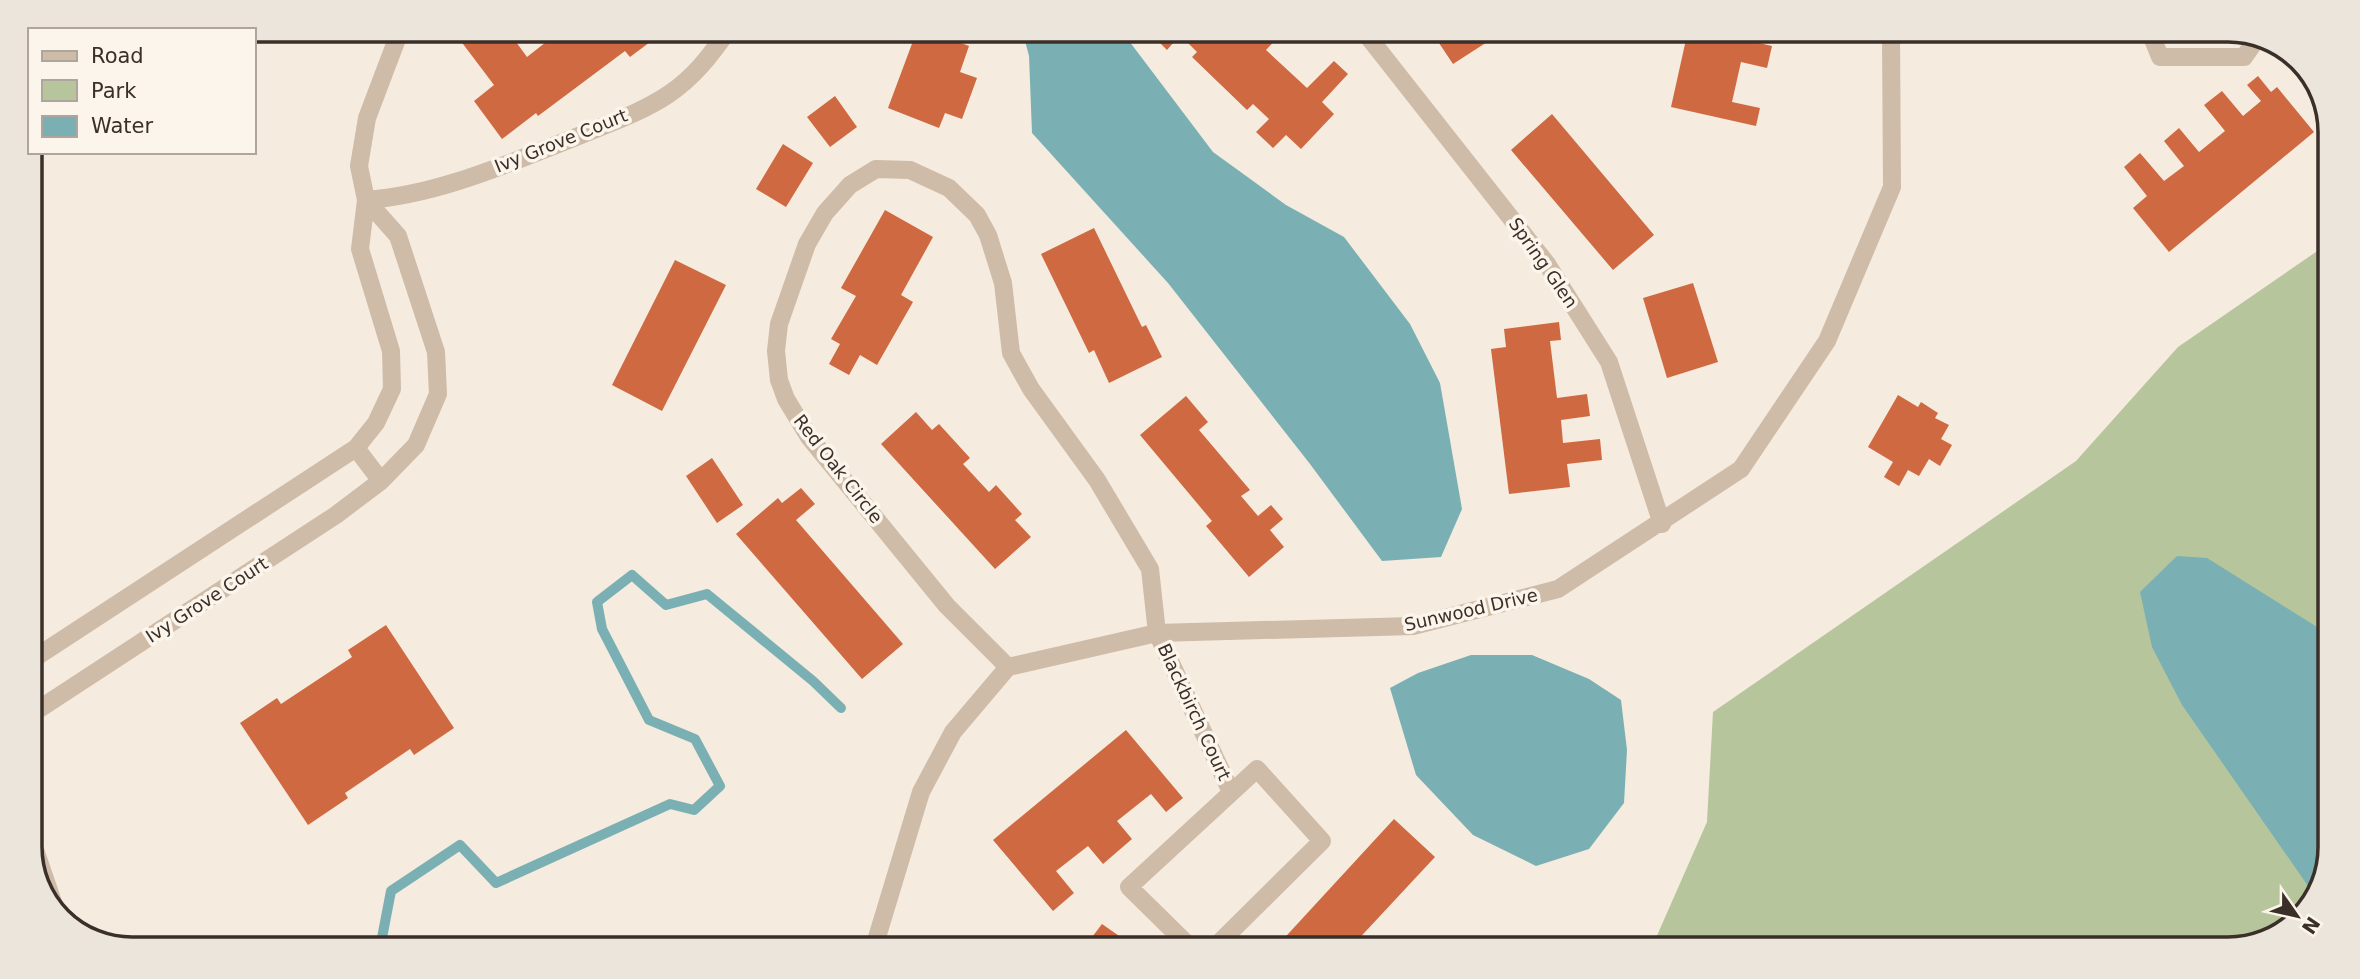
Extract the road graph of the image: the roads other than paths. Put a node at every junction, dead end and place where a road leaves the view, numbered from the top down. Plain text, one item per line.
1 (396, 42) edge
2 (720, 42) edge
3 (1372, 42) edge
4 (1891, 42) edge
5 (2154, 42) edge
6 (2252, 46) edge
7 (366, 200) junction
8 (356, 448) junction
9 (381, 481) junction
10 (1662, 523) junction
11 (1157, 633) junction
12 (42, 653) edge
13 (1008, 667) junction
14 (42, 707) edge
15 (1231, 792) junction
16 (877, 937) edge
17 (1180, 937) edge
18 (1225, 937) edge

1 - 7 street
2 - 7 street, Ivy Grove Court
3 - 10 street, Spring Glen
4 - 10 street, Sunwood Drive
5 - 6 street
7 - 8 street
7 - 9 street, Ivy Grove Court
8 - 9 street
8 - 12 street
9 - 14 street, Ivy Grove Court
10 - 11 street, Sunwood Drive
11 - 13 street, Sunwood Drive
11 - 13 street, Red Oak Circle
11 - 15 street, Blackbirch Court
13 - 16 street
15 - 17 street, Blackbirch Court
15 - 18 street, Blackbirch Court

